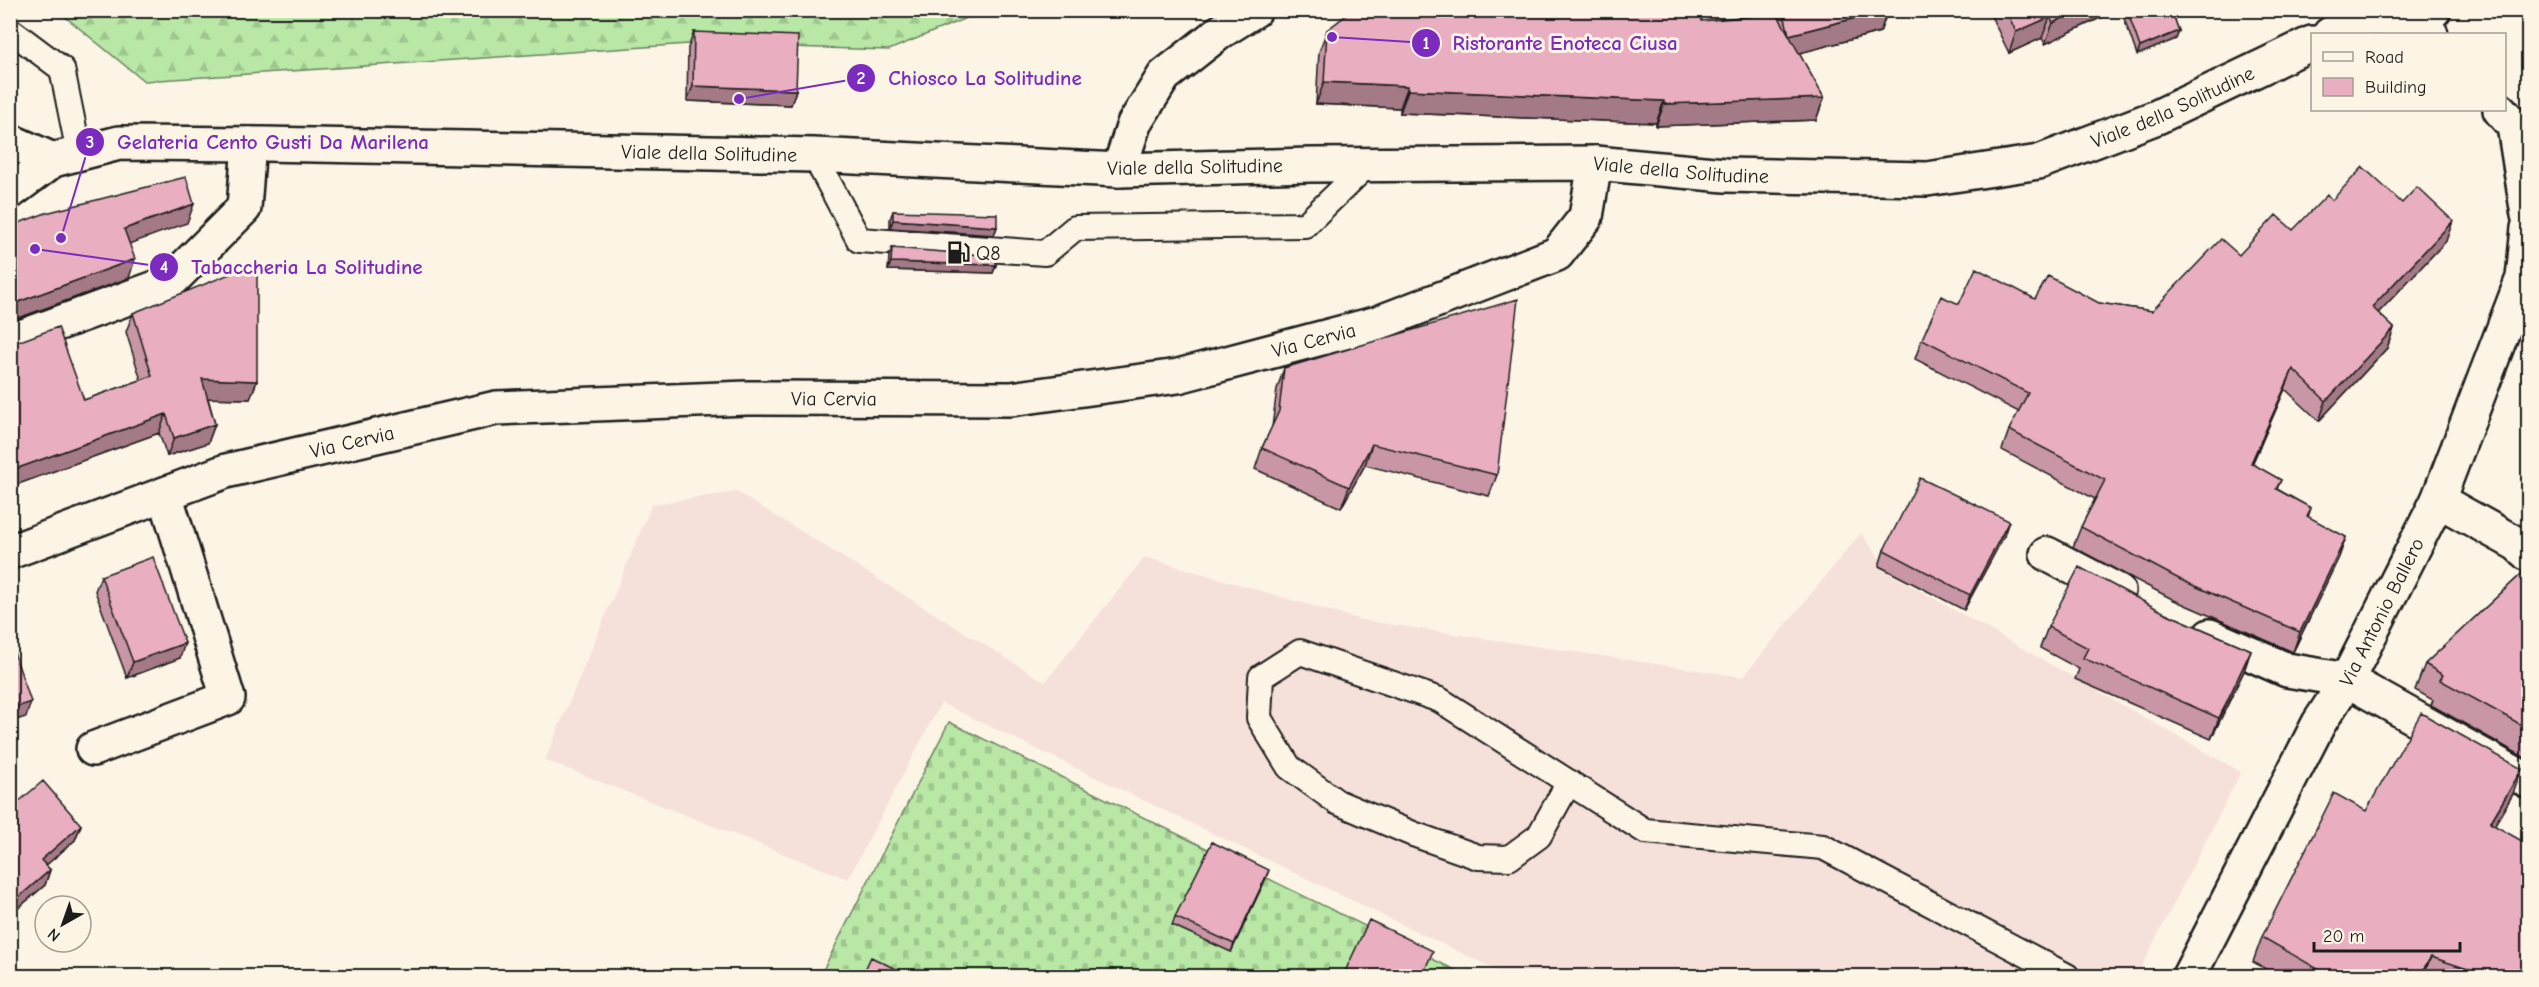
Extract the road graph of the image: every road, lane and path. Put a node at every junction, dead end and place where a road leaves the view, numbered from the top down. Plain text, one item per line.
1 (1255, 10) edge
2 (2427, 25) edge
3 (10, 30) edge
4 (2332, 33) edge
5 (2311, 44) edge
6 (2507, 118) edge
7 (10, 141) edge
8 (249, 144) junction
9 (814, 155) junction
10 (66, 156) junction
11 (1594, 163) junction
12 (1368, 164) junction
13 (1119, 170) junction
14 (10, 192) edge
15 (2529, 215) edge
16 (2529, 228) edge
17 (10, 341) edge
18 (165, 494) junction
19 (2439, 500) junction
20 (2525, 540) edge
21 (10, 552) edge
22 (2047, 554) dead end
23 (2146, 606) edge
24 (2188, 627) edge
25 (2347, 680) junction
26 (93, 749) dead end
27 (2529, 781) edge
28 (1569, 782) junction
29 (2067, 976) edge
30 (2189, 976) edge

1 - 13 street
2 - 4 street
3 - 10 lane
5 - 11 street, Viale della Solitudine
6 - 15 street
7 - 10 street
8 - 9 street, Viale della Solitudine
8 - 10 street, Viale della Solitudine
8 - 17 street
9 - 12 lane
9 - 13 street, Viale della Solitudine
10 - 14 street
11 - 12 street, Viale della Solitudine
11 - 18 street, Via Cervia
12 - 13 street, Viale della Solitudine
16 - 19 street, Via Antonio Ballero
18 - 21 street, Via Cervia
18 - 26 street
19 - 20 street
19 - 25 street, Via Antonio Ballero
22 - 23 street
24 - 25 street
25 - 27 street
25 - 30 street, Via Antonio Ballero
28 - 28 lane
28 - 29 lane

